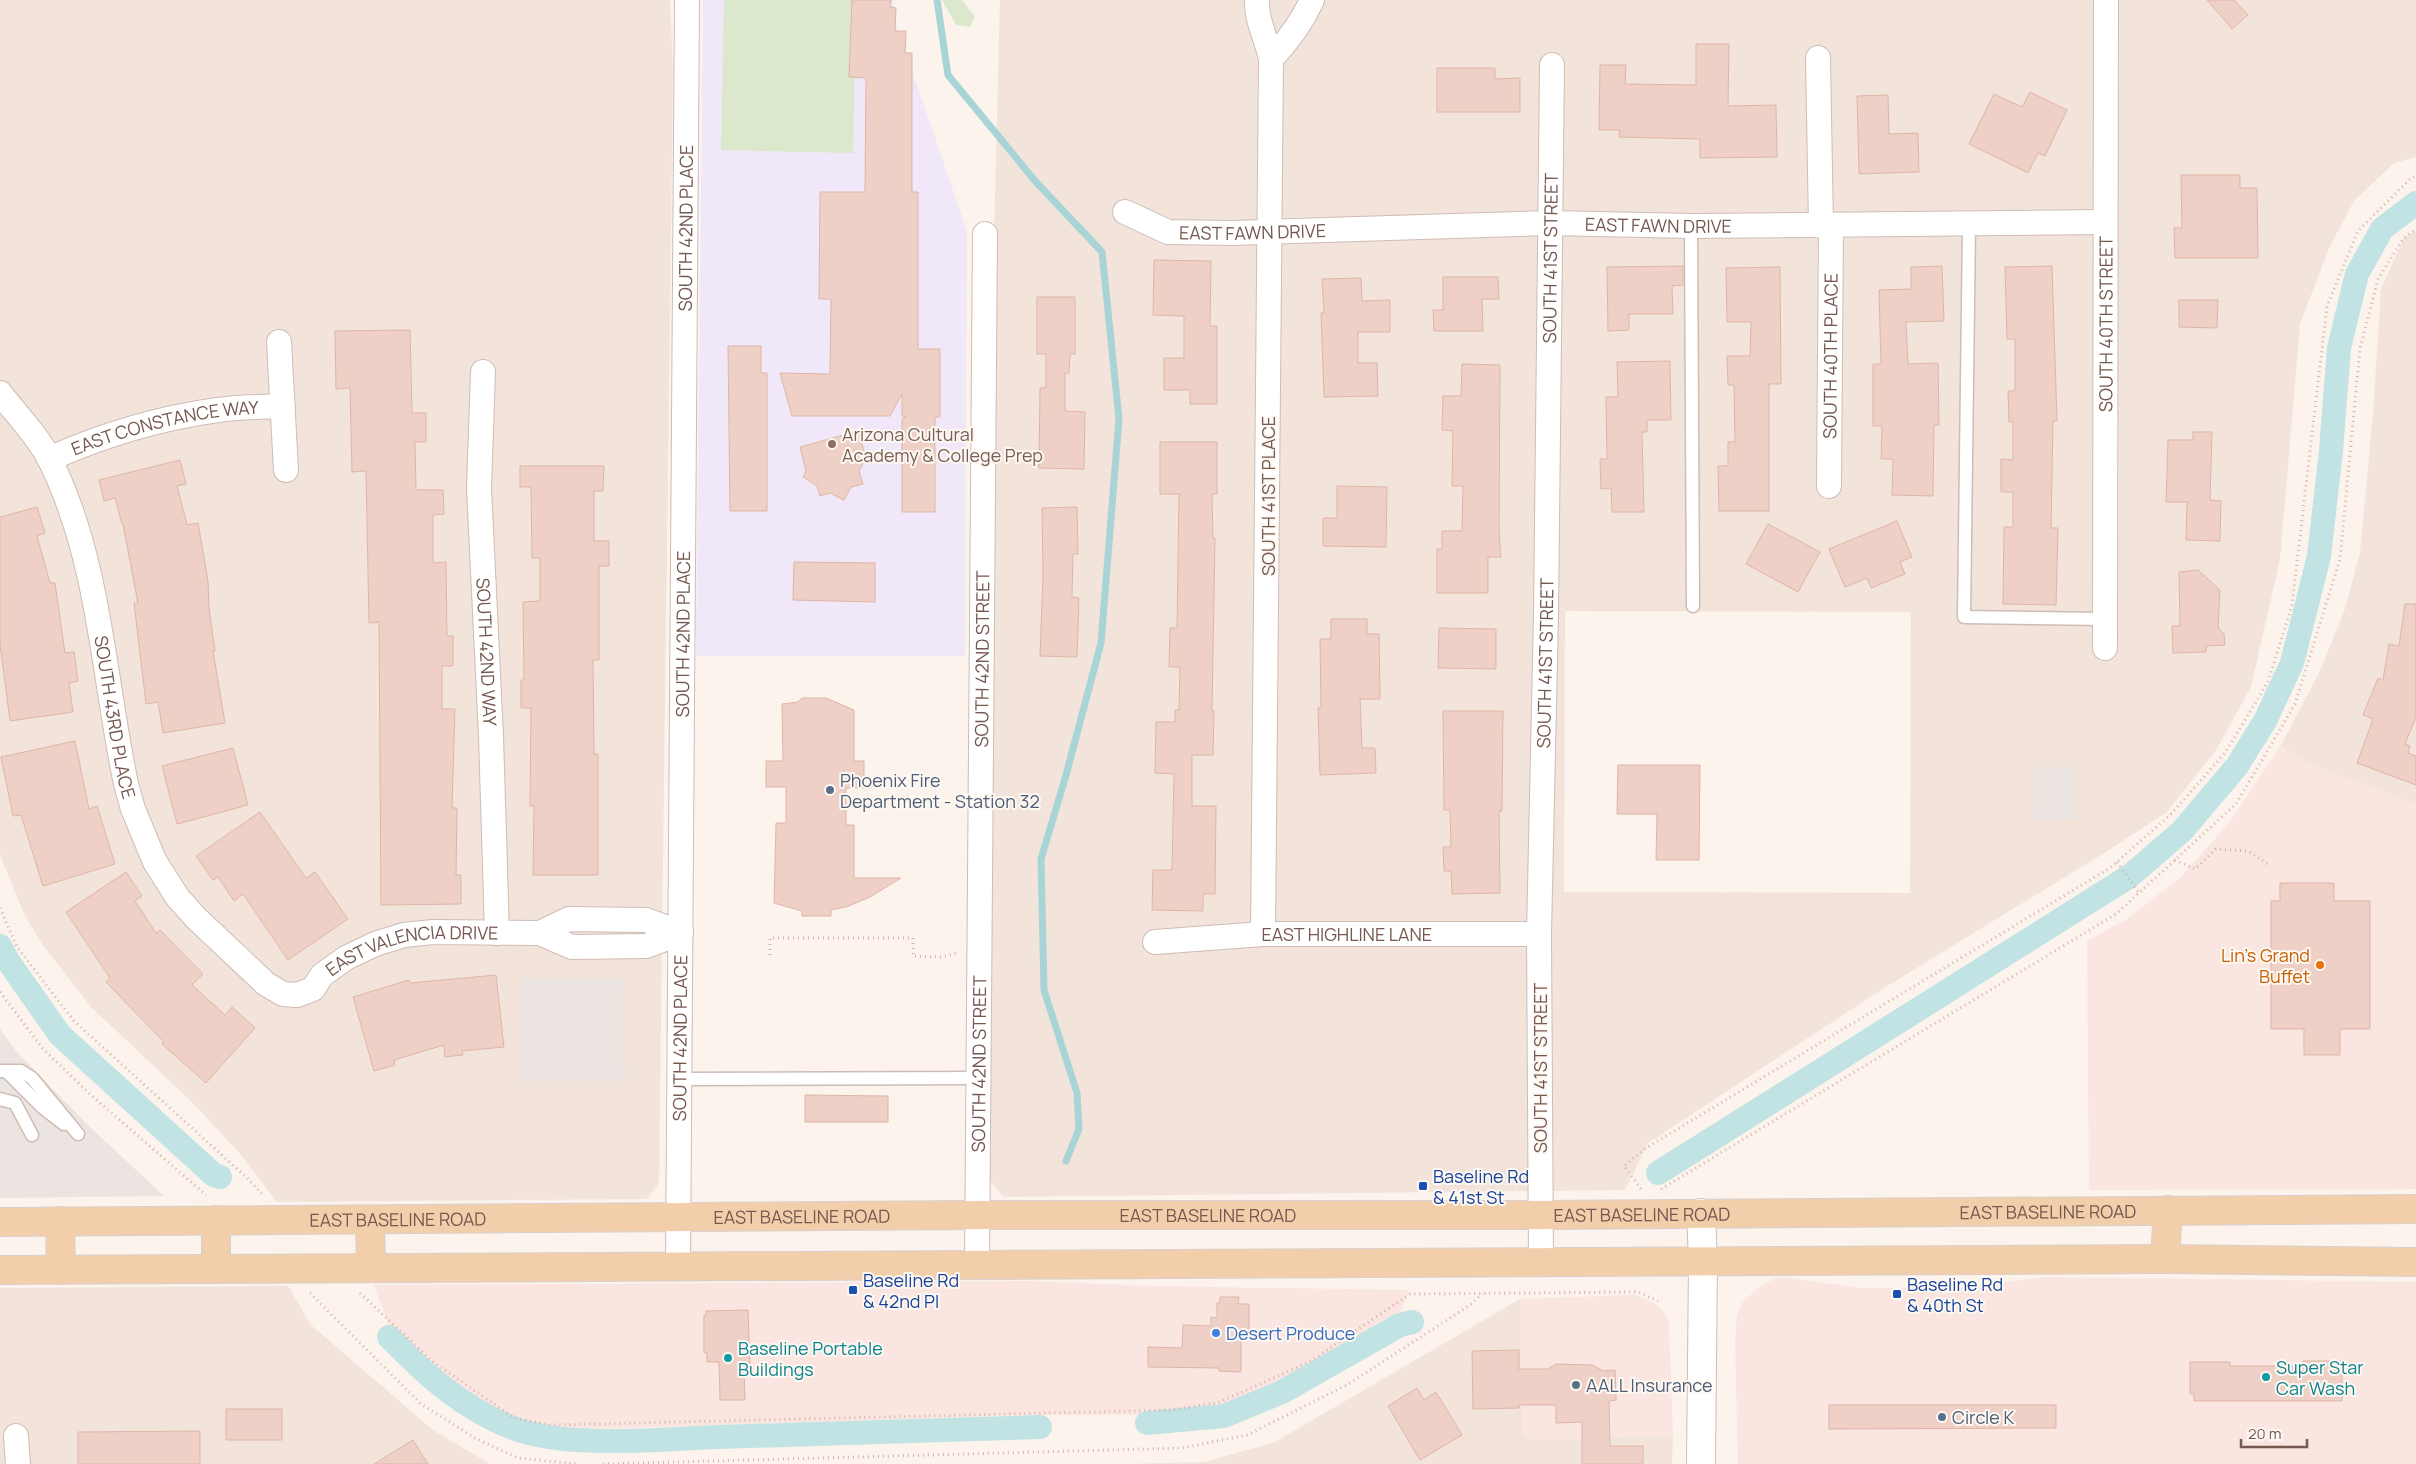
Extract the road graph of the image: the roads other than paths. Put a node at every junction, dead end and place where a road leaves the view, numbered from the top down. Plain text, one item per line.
1 (688, 0) edge
2 (1257, 0) edge
3 (1312, 0) edge
4 (2106, 0) edge
5 (1818, 58) dead end
6 (1271, 59) junction
7 (1552, 65) dead end
8 (1125, 212) dead end
9 (2105, 222) junction
10 (1550, 224) junction
11 (1969, 225) junction
12 (1691, 226) junction
13 (1826, 226) junction
14 (1270, 231) junction
15 (985, 234) dead end
16 (279, 342) dead end
17 (483, 372) dead end
18 (0, 393) edge
19 (283, 406) junction
20 (49, 458) junction
21 (286, 470) dead end
22 (1829, 486) dead end
23 (1692, 606) dead end
24 (2105, 619) junction
25 (2105, 648) dead end
26 (586, 919) junction
27 (496, 933) junction
28 (540, 933) junction
29 (681, 933) junction
30 (1263, 934) junction
31 (1539, 934) junction
32 (1156, 942) dead end
33 (586, 947) junction
34 (296, 995) joint
35 (3, 1071) edge
36 (978, 1078) junction
37 (679, 1080) junction
38 (0, 1098) edge
39 (32, 1134) dead end
40 (78, 1134) dead end
41 (2416, 1209) edge
42 (2168, 1210) junction
43 (1701, 1213) junction
44 (977, 1215) junction
45 (1541, 1216) junction
46 (678, 1218) junction
47 (225, 1220) junction
48 (370, 1220) junction
49 (60, 1221) junction
50 (0, 1222) edge
51 (2165, 1259) junction
52 (1703, 1261) junction
53 (1541, 1262) junction
54 (2416, 1262) edge
55 (976, 1265) junction
56 (678, 1266) junction
57 (371, 1268) junction
58 (216, 1269) junction
59 (0, 1270) edge
60 (61, 1270) junction
61 (16, 1436) dead end
62 (18, 1464) edge
63 (1701, 1464) edge

1 - 29 street, SOUTH 42ND PLACE
2 - 6 street, SOUTH 41ST PLACE
3 - 6 street
4 - 9 street, SOUTH 40TH STREET
5 - 13 street, SOUTH 40TH PLACE
6 - 14 street, SOUTH 41ST PLACE
7 - 10 street, SOUTH 41ST STREET
8 - 14 street, EAST FAWN DRIVE
9 - 11 street, EAST FAWN DRIVE
9 - 24 street, SOUTH 40TH STREET
10 - 12 street, EAST FAWN DRIVE
10 - 14 street, EAST FAWN DRIVE
10 - 31 street, SOUTH 41ST STREET
11 - 13 street, EAST FAWN DRIVE
11 - 24 lane
12 - 13 street, EAST FAWN DRIVE
12 - 23 lane
13 - 22 street, SOUTH 40TH PLACE
14 - 30 street, SOUTH 41ST PLACE
15 - 36 street, SOUTH 42ND STREET
16 - 19 street, EAST CONSTANCE WAY
17 - 27 street, SOUTH 42ND WAY
18 - 20 street, SOUTH 43RD PLACE
19 - 20 street, EAST CONSTANCE WAY
19 - 21 street, EAST CONSTANCE WAY
20 - 34 street, SOUTH 43RD PLACE
24 - 25 street, SOUTH 40TH STREET
26 - 28 street, EAST VALENCIA DRIVE
26 - 29 street, EAST VALENCIA DRIVE
26 - 33 street
27 - 28 street, EAST VALENCIA DRIVE
27 - 34 street, EAST VALENCIA DRIVE
28 - 33 street, EAST VALENCIA DRIVE
29 - 33 street, EAST VALENCIA DRIVE
29 - 37 street, SOUTH 42ND PLACE
30 - 31 street, EAST HIGHLINE LANE
30 - 32 street, EAST HIGHLINE LANE
31 - 45 street, SOUTH 41ST STREET
35 - 40 lane
36 - 37 lane
36 - 44 street, SOUTH 42ND STREET
37 - 46 street, SOUTH 42ND PLACE
38 - 39 lane
41 - 42 main road, EAST BASELINE ROAD
42 - 43 main road, EAST BASELINE ROAD
42 - 51 main road
43 - 45 main road, EAST BASELINE ROAD
43 - 52 main road
44 - 45 main road, EAST BASELINE ROAD
44 - 46 main road, EAST BASELINE ROAD
44 - 55 street, SOUTH 42ND STREET
45 - 53 street, SOUTH 41ST STREET
46 - 48 main road, EAST BASELINE ROAD
46 - 56 street, SOUTH 42ND PLACE
47 - 48 main road, EAST BASELINE ROAD
47 - 49 main road, EAST BASELINE ROAD
47 - 58 main road
48 - 57 main road
49 - 50 main road, EAST BASELINE ROAD
49 - 60 main road
51 - 52 main road
51 - 54 main road
52 - 53 main road
52 - 63 main road
53 - 55 main road
55 - 56 main road
56 - 57 main road
57 - 58 main road
58 - 60 main road
59 - 60 main road
61 - 62 street

